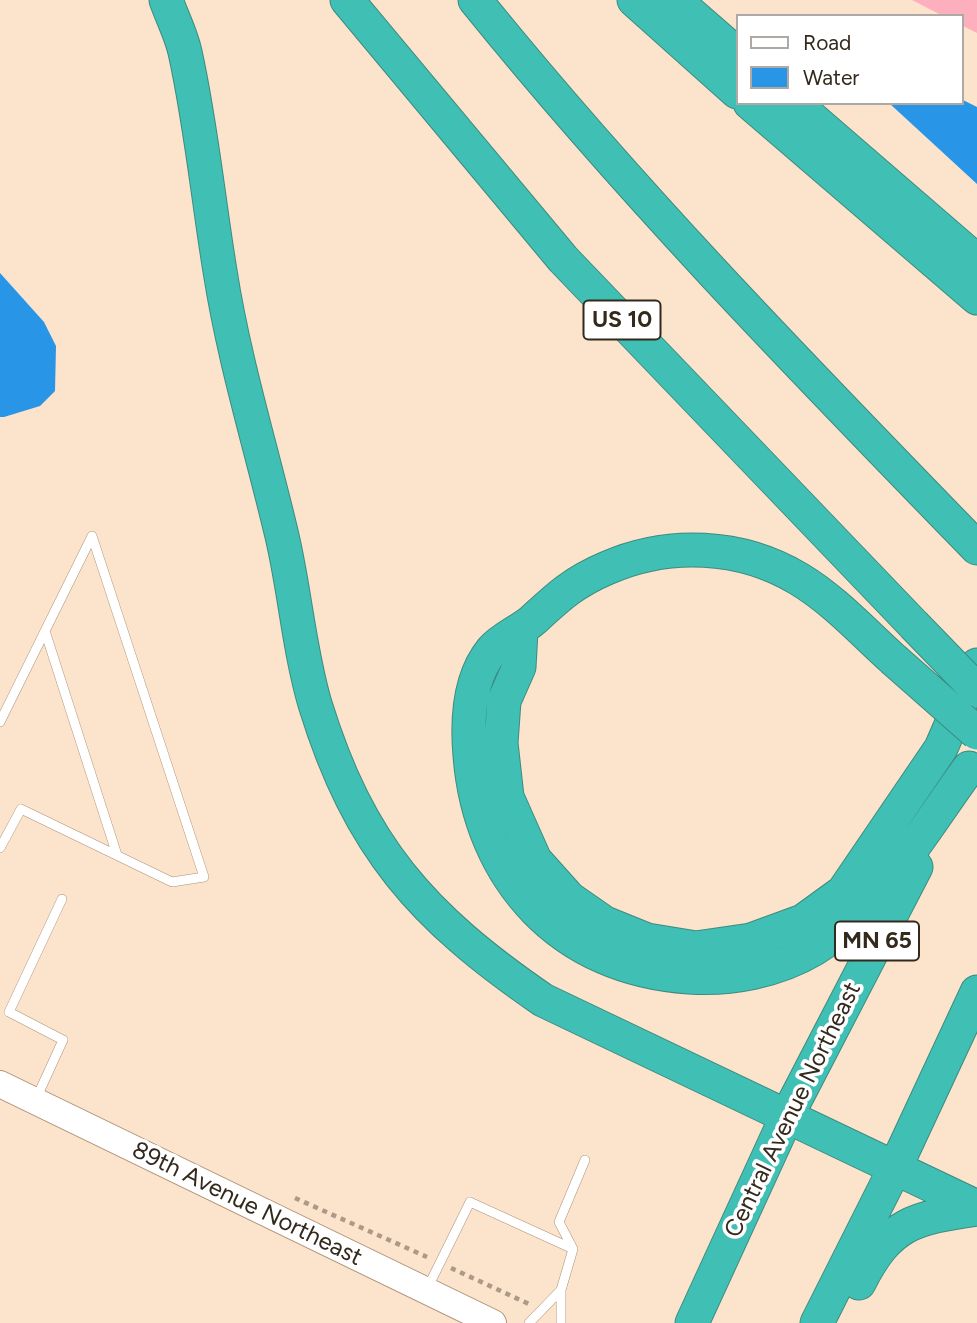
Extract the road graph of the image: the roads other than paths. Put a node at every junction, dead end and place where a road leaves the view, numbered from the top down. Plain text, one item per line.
1 (166, 0) edge
2 (347, 0) edge
3 (475, 0) edge
4 (634, 0) edge
5 (675, 0) edge
6 (736, 53) edge
7 (736, 91) edge
8 (752, 105) edge
9 (796, 105) edge
10 (977, 261) edge
11 (977, 298) edge
12 (968, 539) edge
13 (45, 631) junction
14 (521, 631) junction
15 (977, 665) edge
16 (977, 690) edge
17 (0, 722) edge
18 (977, 733) edge
19 (973, 759) edge
20 (0, 848) edge
21 (117, 855) junction
22 (62, 899) dead end
23 (977, 992) edge
24 (0, 1084) edge
25 (35, 1101) junction
26 (787, 1116) junction
27 (585, 1160) dead end
28 (895, 1168) junction
29 (977, 1208) edge
30 (573, 1249) junction
31 (561, 1290) junction
32 (426, 1291) junction
33 (493, 1323) edge
34 (529, 1323) edge
35 (561, 1323) edge
36 (692, 1323) edge
37 (817, 1323) edge
38 (840, 1323) edge

1 - 26 highway
2 - 16 highway, US 10, bridge
3 - 12 highway
4 - 7 highway
5 - 6 highway
8 - 11 highway
9 - 10 highway
13 - 17 lane
13 - 21 lane
13 - 21 lane
14 - 15 highway
14 - 18 highway, bridge
14 - 19 highway
19 - 26 highway, Central Avenue Northeast / MN 65
20 - 21 lane
22 - 25 lane
23 - 28 highway
24 - 25 street, 89th Avenue Northeast
25 - 32 street, 89th Avenue Northeast
26 - 28 highway
26 - 36 highway, Central Avenue Northeast / MN 65
27 - 30 lane
28 - 29 highway
28 - 37 highway
29 - 38 highway
30 - 31 lane
30 - 32 lane
31 - 34 lane
31 - 35 lane
32 - 33 street, 89th Avenue Northeast

